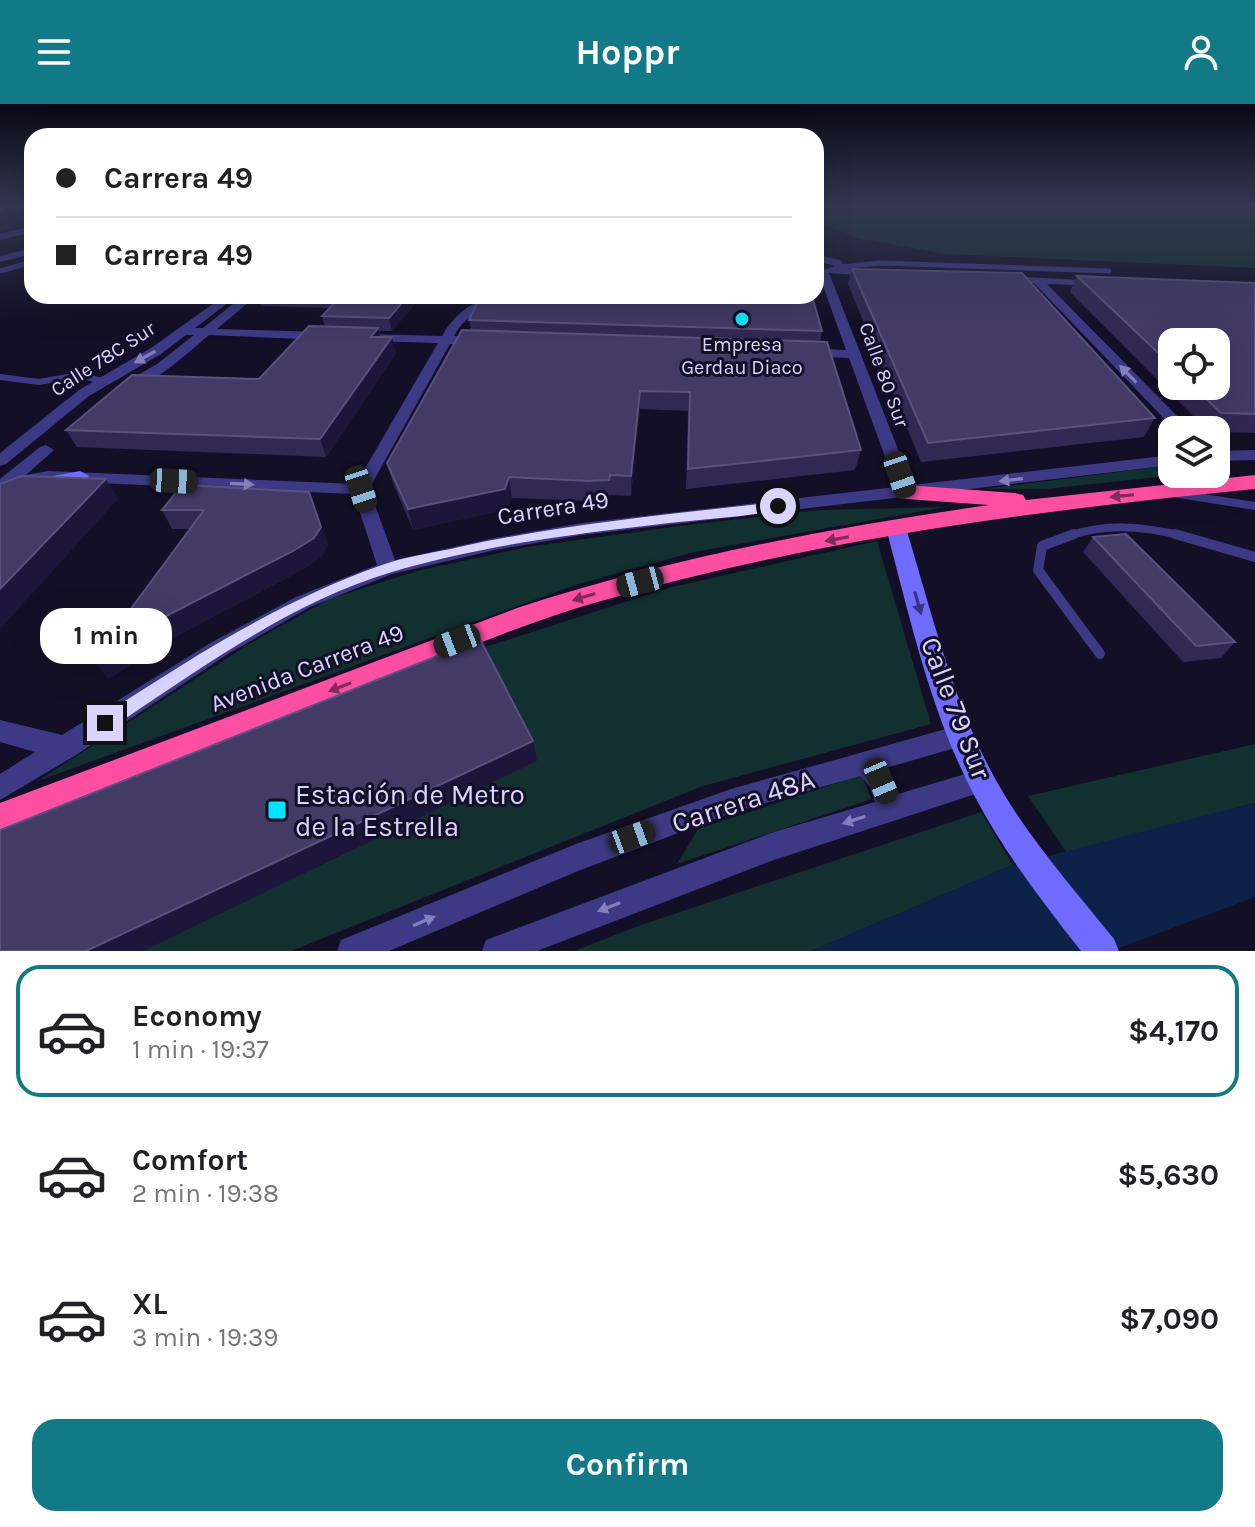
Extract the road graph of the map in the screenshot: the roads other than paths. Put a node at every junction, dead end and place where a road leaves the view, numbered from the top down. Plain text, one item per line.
1 (24, 253) edge
2 (0, 259) edge
3 (24, 264) edge
4 (824, 265) edge
5 (824, 265) edge
6 (824, 268) edge
7 (0, 271) edge
8 (1109, 271) dead end
9 (1038, 281) junction
10 (1115, 284) edge
11 (220, 304) edge
12 (240, 304) edge
13 (484, 304) edge
14 (185, 331) junction
15 (207, 332) junction
16 (334, 336) edge
17 (350, 336) edge
18 (446, 340) junction
19 (493, 341) edge
20 (792, 351) edge
21 (855, 354) junction
22 (0, 377) edge
23 (102, 381) junction
24 (129, 386) edge
25 (1169, 416) edge
26 (46, 450) dead end
27 (1255, 455) edge
28 (1230, 456) edge
29 (0, 461) edge
30 (1158, 462) edge
31 (80, 476) junction
32 (1255, 482) edge
33 (3, 486) edge
34 (361, 489) junction
35 (1163, 491) junction
36 (906, 492) junction
37 (0, 501) edge
38 (1058, 503) junction
39 (1255, 506) edge
40 (896, 528) junction
41 (1255, 557) edge
42 (388, 568) junction
43 (1100, 654) dead end
44 (0, 731) edge
45 (960, 736) junction
46 (67, 747) junction
47 (865, 763) junction
48 (0, 778) edge
49 (982, 781) junction
50 (0, 788) edge
51 (890, 809) junction
52 (0, 820) edge
53 (352, 951) edge
54 (497, 951) edge
55 (1102, 951) edge

1 - 2 street
3 - 7 lane
4 - 8 lane
5 - 9 street
6 - 21 street, Calle 80 Sur
9 - 10 street
25 -> 9 street
11 - 14 street, Calle 78C Sur
12 - 15 street, Calle 78C Sur
13 - 18 street
14 - 15 street
14 -> 23 street, Calle 78C Sur
15 - 16 street
15 - 24 street, Calle 78C Sur
17 - 18 street
18 - 19 street
18 - 34 street
20 - 21 street
21 - 36 street, Calle 80 Sur
22 - 23 lane
23 - 29 street, Calle 78C Sur
26 - 33 street
27 - 28 street
30 -> 36 street, Carrera 49
31 - 33 street
31 -> 34 street
31 - 37 street
32 - 35 highway, Avenida Carrera 49
34 - 42 street
35 -> 38 highway, Avenida Carrera 49
35 - 39 lane
36 - 38 highway
36 - 42 street, Carrera 49
38 - 40 highway, Avenida Carrera 49
40 -> 45 street, Calle 79 Sur
40 -> 52 highway, Avenida Carrera 49
41 - 43 lane
42 - 46 street, Carrera 49
44 - 46 street
45 - 47 street, Carrera 48A
45 - 49 street, Calle 79 Sur
46 - 48 street
46 - 50 street, Carrera 49
47 - 51 street
53 -> 47 street, Carrera 48A
49 - 51 street, Carrera 48A
49 - 55 street, Calle 79 Sur
51 -> 54 street, Carrera 48A

